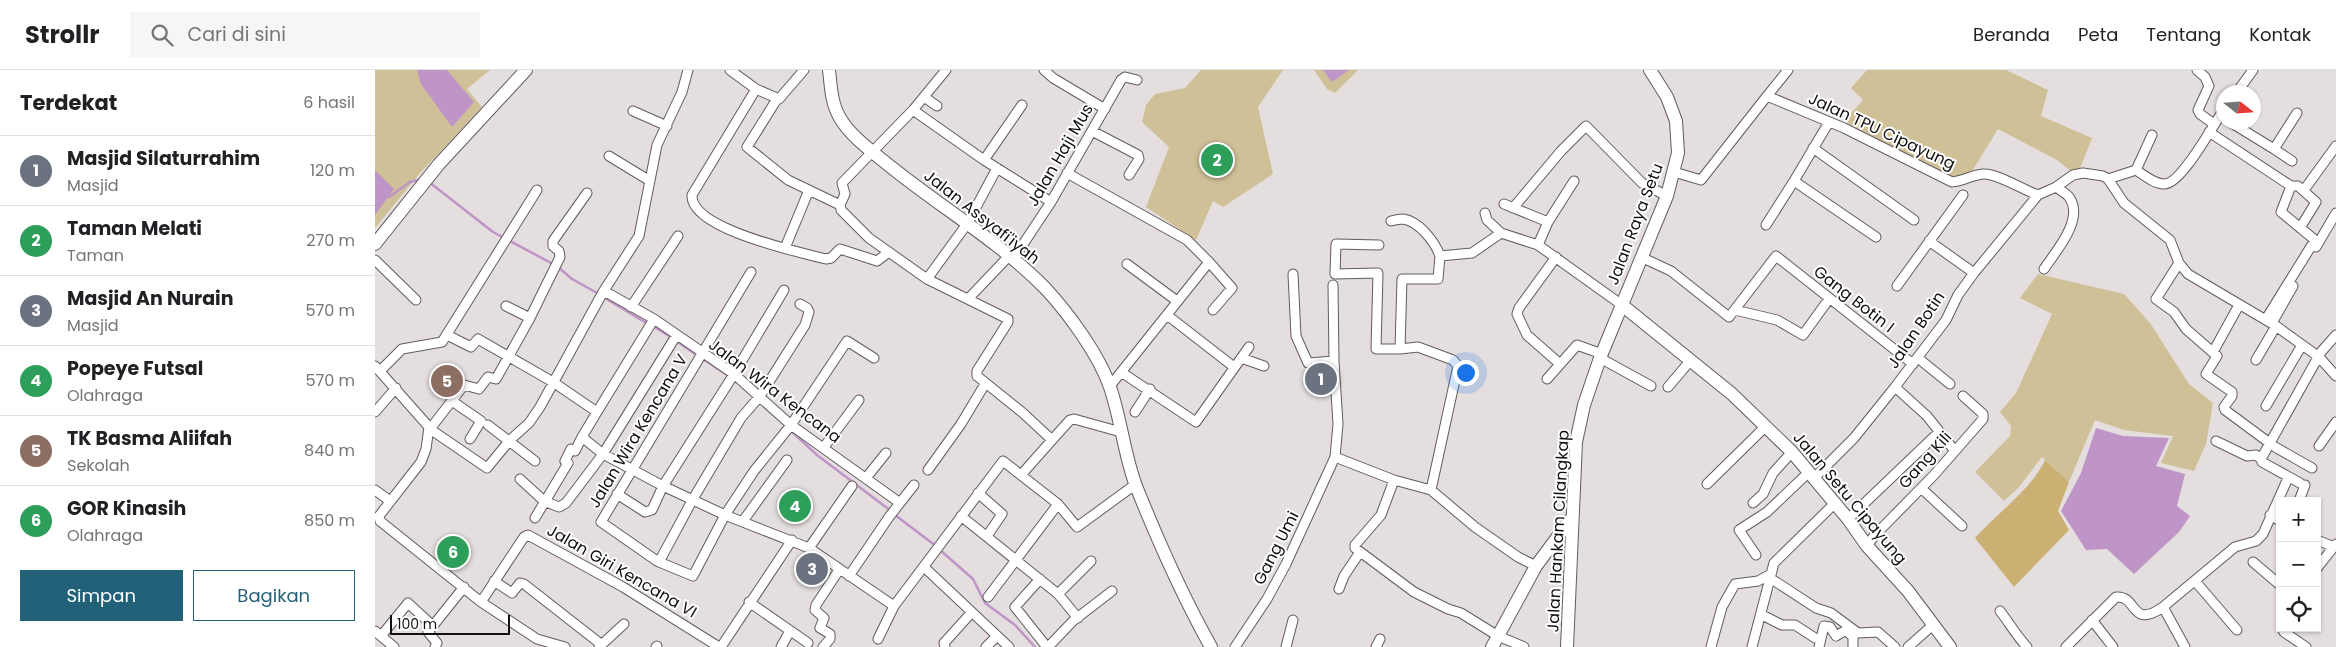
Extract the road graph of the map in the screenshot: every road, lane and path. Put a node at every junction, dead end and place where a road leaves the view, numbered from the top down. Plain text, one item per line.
1 (526, 70) edge
2 (688, 70) edge
3 (730, 70) edge
4 (804, 70) edge
5 (829, 70) edge
6 (946, 70) edge
7 (1044, 70) edge
8 (1650, 70) edge
9 (1788, 70) edge
10 (2197, 70) edge
11 (2253, 70) edge
12 (1137, 80) dead end
13 (2242, 85) edge
14 (756, 89) junction
15 (1767, 96) junction
16 (924, 97) junction
17 (778, 99) junction
18 (1022, 105) dead end
19 (937, 106) dead end
20 (1105, 109) junction
21 (913, 110) junction
22 (633, 111) dead end
23 (2297, 113) dead end
24 (1829, 122) junction
25 (2216, 123) edge
26 (667, 126) junction
27 (2212, 128) junction
28 (1092, 130) junction
29 (2243, 130) edge
30 (2152, 135) dead end
31 (2336, 146) edge
32 (1813, 148) junction
33 (2274, 149) junction
34 (876, 150) junction
35 (609, 156) dead end
36 (984, 160) junction
37 (2292, 161) dead end
38 (997, 168) junction
39 (2137, 170) junction
40 (1674, 172) junction
41 (1067, 173) junction
42 (1129, 175) dead end
43 (2108, 179) junction
44 (1794, 180) junction
45 (650, 181) junction
46 (1574, 181) dead end
47 (2291, 186) junction
48 (2057, 187) junction
49 (537, 190) dead end
50 (809, 190) junction
51 (2304, 190) junction
52 (587, 193) dead end
53 (1963, 195) dead end
54 (2038, 195) junction
55 (1667, 196) junction
56 (1051, 202) junction
57 (1504, 204) dead end
58 (840, 205) junction
59 (1513, 208) junction
60 (1485, 213) dead end
61 (2336, 213) edge
62 (1914, 220) dead end
63 (1391, 221) dead end
64 (1548, 222) junction
65 (967, 224) junction
66 (1766, 225) dead end
67 (2300, 228) junction
68 (1501, 233) junction
69 (678, 236) dead end
70 (1876, 237) dead end
71 (1929, 240) junction
72 (375, 244) edge
73 (1379, 245) dead end
74 (1537, 245) junction
75 (785, 248) junction
76 (889, 252) junction
77 (1440, 256) junction
78 (1012, 257) junction
79 (1555, 257) junction
80 (1643, 258) junction
81 (375, 260) edge
82 (1209, 262) junction
83 (2179, 263) junction
84 (1127, 264) dead end
85 (2044, 269) dead end
86 (751, 272) dead end
87 (1974, 273) junction
88 (1293, 274) dead end
89 (927, 279) junction
90 (1333, 284) dead end
91 (1897, 286) dead end
92 (784, 290) dead end
93 (602, 294) junction
94 (968, 299) junction
95 (1829, 299) junction
96 (416, 300) dead end
97 (1177, 301) junction
98 (800, 304) dead end
99 (1622, 305) junction
100 (2239, 305) junction
101 (506, 306) dead end
102 (631, 307) junction
103 (1213, 310) dead end
104 (1735, 310) junction
105 (1167, 315) junction
106 (530, 318) junction
107 (2271, 323) junction
108 (651, 324) junction
109 (447, 335) junction
110 (2336, 335) edge
111 (675, 339) junction
112 (2302, 345) junction
113 (1249, 347) dead end
114 (1400, 349) junction
115 (2213, 352) junction
116 (510, 355) junction
117 (1601, 356) junction
118 (701, 357) junction
119 (2319, 357) junction
120 (874, 358) dead end
121 (1241, 358) junction
122 (1691, 360) junction
123 (2256, 360) dead end
124 (1333, 361) junction
125 (1916, 361) junction
126 (1560, 364) junction
127 (1264, 366) dead end
128 (1233, 367) junction
129 (378, 368) edge
130 (1121, 372) junction
131 (2336, 376) edge
132 (732, 377) junction
133 (1547, 378) dead end
134 (553, 382) junction
135 (985, 384) junction
136 (1950, 384) dead end
137 (1110, 386) junction
138 (1651, 386) dead end
139 (1669, 387) dead end
140 (1895, 387) junction
141 (396, 388) junction
142 (1149, 389) junction
143 (1963, 396) dead end
144 (758, 398) junction
145 (859, 400) dead end
146 (452, 401) junction
147 (2267, 406) dead end
148 (375, 412) edge
149 (597, 412) junction
150 (1135, 412) dead end
151 (2336, 422) edge
152 (488, 425) dead end
153 (1765, 427) junction
154 (429, 428) junction
155 (789, 428) junction
156 (1121, 432) junction
157 (1939, 432) junction
158 (582, 437) junction
159 (469, 439) dead end
160 (510, 440) junction
161 (1052, 440) junction
162 (2216, 441) dead end
163 (2271, 444) junction
164 (2319, 446) dead end
165 (824, 447) junction
166 (1954, 450) junction
167 (1792, 452) junction
168 (886, 453) dead end
169 (603, 454) junction
170 (1335, 457) junction
171 (2261, 459) junction
172 (787, 460) dead end
173 (535, 461) dead end
174 (631, 468) junction
175 (2312, 468) dead end
176 (928, 470) dead end
177 (1812, 474) junction
178 (1021, 475) junction
179 (866, 478) junction
180 (2288, 478) junction
181 (520, 479) dead end
182 (1394, 480) junction
183 (1136, 484) junction
184 (1707, 484) dead end
185 (914, 485) dead end
186 (663, 486) junction
187 (852, 486) dead end
188 (1921, 488) junction
189 (375, 490) edge
190 (1431, 490) junction
191 (978, 493) junction
192 (617, 494) junction
193 (2300, 497) edge
194 (693, 499) junction
195 (390, 501) junction
196 (545, 501) junction
197 (900, 503) junction
198 (1753, 503) dead end
199 (1835, 503) junction
200 (1058, 504) junction
201 (725, 515) junction
202 (2270, 515) junction
203 (961, 516) junction
204 (535, 518) dead end
205 (1848, 518) junction
206 (2276, 518) edge
207 (1571, 519) junction
208 (743, 521) junction
209 (1962, 526) dead end
210 (987, 536) junction
211 (792, 540) junction
212 (2321, 541) edge
213 (1867, 546) junction
214 (2335, 546) edge
215 (809, 548) junction
216 (1361, 552) junction
217 (1756, 555) dead end
218 (1017, 560) junction
219 (1091, 561) dead end
220 (659, 562) junction
221 (2253, 562) dead end
222 (2321, 563) edge
223 (1536, 566) junction
224 (924, 567) junction
225 (839, 570) junction
226 (849, 576) junction
227 (1771, 576) junction
228 (1040, 580) junction
229 (494, 581) junction
230 (2195, 581) junction
231 (2276, 582) edge
232 (464, 587) junction
233 (1339, 589) dead end
234 (1112, 591) dead end
235 (1058, 594) junction
236 (988, 596) dead end
237 (481, 602) junction
238 (749, 602) junction
239 (894, 606) junction
240 (2163, 608) junction
241 (2000, 611) dead end
242 (972, 612) junction
243 (1762, 615) junction
244 (1078, 618) junction
245 (1293, 620) dead end
246 (2092, 620) junction
247 (624, 624) dead end
248 (1934, 624) junction
249 (433, 626) junction
250 (2237, 630) dead end
251 (790, 631) junction
252 (2284, 632) edge
253 (378, 633) edge
254 (997, 636) junction
255 (1815, 638) dead end
256 (878, 639) dead end
257 (1495, 641) edge
258 (808, 642) dead end
259 (436, 646) edge
260 (600, 646) edge
261 (1049, 646) edge
262 (394, 647) edge
263 (565, 647) edge
264 (720, 647) edge
265 (781, 647) edge
266 (823, 647) edge
267 (945, 647) edge
268 (986, 647) edge
269 (1009, 647) edge
270 (1211, 647) edge
271 (1235, 647) edge
272 (1286, 647) edge
273 (1524, 647) edge
274 (1567, 647) edge
275 (1711, 647) edge
276 (1751, 647) edge
277 (1819, 647) edge
278 (1853, 647) edge
279 (1895, 647) edge
280 (1908, 647) edge
281 (1950, 647) edge
282 (2027, 647) edge
283 (2065, 647) edge
284 (2113, 647) edge
285 (2185, 647) edge
286 (2306, 647) edge

1 - 72 street
2 - 26 street
3 - 14 street
4 - 17 street
5 - 34 street, Jalan Assyafi'iyah
6 - 16 street
7 - 20 street
8 - 40 street, Jalan Raya Setu
9 - 15 street
10 - 27 street
11 - 13 street
12 - 20 street, Jalan Haji Mus
14 - 17 street
14 - 75 street
15 - 24 street, Jalan TPU Cipayung
15 - 40 street
16 - 19 street
16 - 21 street
17 - 50 street
18 - 36 street
20 - 28 street, Jalan Haji Mus
21 - 34 street
21 - 36 street
22 - 26 street
23 - 33 street
24 - 32 street
24 - 54 street, Jalan TPU Cipayung
25 - 27 street
26 - 45 street
27 - 39 street
27 - 47 street
28 - 41 street, Jalan Haji Mus
28 - 42 street
29 - 33 street
30 - 39 street
31 - 51 street
32 - 44 street
32 - 62 street
33 - 37 street
34 - 58 street
34 - 65 street, Jalan Assyafi'iyah
35 - 45 street
36 - 38 street
38 - 56 street
38 - 65 street
39 - 43 street
40 - 55 street, Jalan Raya Setu
41 - 56 street, Jalan Haji Mus
41 - 82 street
43 - 48 street
43 - 83 street
44 - 66 street
44 - 70 street
45 - 93 street
46 - 64 street
47 - 51 street
47 - 67 street
48 - 54 street
48 - 85 street
49 - 109 street
50 - 58 street
50 - 75 street
51 - 67 street
52 - 106 street
53 - 71 street
54 - 87 street, Jalan Botin
55 - 59 street
55 - 80 street, Jalan Raya Setu
56 - 78 street, Jalan Haji Mus
57 - 59 street
58 - 76 street
59 - 64 street
60 - 68 street
61 - 107 street
63 - 77 street
64 - 74 street
65 - 78 street, Jalan Assyafi'iyah
65 - 89 street
67 - 107 street
68 - 74 street
68 - 77 street
69 - 102 street
71 - 87 street
71 - 91 street
73 - 114 street
74 - 79 street
75 - 76 street
76 - 89 street
77 - 114 street
78 - 94 street, Jalan Haji Mus
78 - 137 street, Jalan Assyafi'iyah
79 - 99 street
79 - 126 street
80 - 99 street, Jalan Raya Setu
80 - 104 street
81 - 96 street
82 - 97 street
82 - 103 street
83 - 100 street
83 - 115 street
84 - 97 street
86 - 118 street, Jalan Wira Kencana V
87 - 125 street, Jalan Botin
88 - 124 street
89 - 94 street
90 - 124 street, Gang Umi
92 - 132 street
93 - 102 street, Jalan Wira Kencana
93 - 134 street
94 - 135 street
95 - 104 street
95 - 104 street, Gang Botin I
95 - 125 street, Gang Botin I
97 - 105 street
98 - 144 street
99 - 117 street, Jalan Hankam Cilangkap
99 - 122 street, Jalan Setu Cipayung
100 - 107 street
100 - 115 street
101 - 106 street
102 - 108 street, Jalan Wira Kencana
105 - 128 street
105 - 130 street
106 - 116 street
107 - 112 street
107 - 123 street
108 - 111 street, Jalan Wira Kencana
108 - 149 street
109 - 116 street
109 - 129 street
110 - 119 street
111 - 118 street, Jalan Wira Kencana
111 - 169 street
112 - 119 street
112 - 147 street
113 - 121 street
114 - 190 street
115 - 163 street
116 - 134 street
116 - 146 street
117 - 126 street
117 - 138 street
117 - 207 street, Jalan Hankam Cilangkap
118 - 132 street, Jalan Wira Kencana
118 - 174 street, Jalan Wira Kencana V
119 - 131 street
119 - 163 street
120 - 155 street
121 - 127 street
121 - 128 street
122 - 139 street
122 - 153 street, Jalan Setu Cipayung
124 - 170 street, Gang Umi
125 - 136 street, Gang Botin I
125 - 140 street, Jalan Botin
126 - 133 street
128 - 142 street
129 - 141 street
130 - 137 street
130 - 142 street
132 - 144 street, Jalan Wira Kencana
132 - 186 street
134 - 149 street
134 - 160 street
135 - 161 street
135 - 176 street
137 - 156 street, Jalan Assyafi'iyah
140 - 157 street
140 - 177 street, Jalan Botin
141 - 148 street
141 - 154 street
142 - 150 street
143 - 166 street, Gang Kili
144 - 155 street, Jalan Wira Kencana
144 - 194 street
145 - 165 street
146 - 154 street
146 - 159 street
149 - 158 street
151 - 164 street
152 - 160 street
153 - 167 street, Jalan Setu Cipayung
153 - 184 street
154 - 160 street
154 - 195 street
155 - 165 street, Jalan Wira Kencana
155 - 201 street
156 - 161 street
156 - 183 street, Jalan Assyafi'iyah
157 - 166 street
157 - 205 street
158 - 169 street
158 - 196 street
160 - 173 street
161 - 178 street
162 - 171 street
163 - 171 street
163 - 175 street
165 - 179 street, Jalan Wira Kencana
166 - 188 street, Gang Kili
167 - 177 street, Jalan Setu Cipayung
167 - 198 street
168 - 179 street
169 - 174 street
169 - 196 street
170 - 182 street
170 - 271 street, Gang Umi
171 - 180 street
172 - 208 street
174 - 186 street
174 - 192 street, Jalan Wira Kencana V
177 - 199 street, Jalan Setu Cipayung
177 - 217 street, Jalan Botin
178 - 191 street
178 - 200 street
179 - 197 street, Jalan Wira Kencana
180 - 193 street
180 - 202 street
181 - 196 street
182 - 190 street
182 - 216 street
183 - 200 street
183 - 270 street, Jalan Assyafi'iyah
185 - 197 street
186 - 192 street
186 - 194 street
187 - 215 street
188 - 209 street
188 - 213 street, Gang Kili
189 - 195 street
190 - 223 street
191 - 203 street
191 - 210 street
192 - 220 street, Jalan Wira Kencana V
194 - 201 street
194 - 220 street
195 - 232 street
196 - 204 street
197 - 226 street
199 - 205 street, Jalan Setu Cipayung
199 - 227 street
200 - 218 street
201 - 208 street
201 - 220 street
202 - 206 street
202 - 230 street
203 - 210 street
203 - 224 street
205 - 213 street, Jalan Setu Cipayung
207 - 223 street
207 - 274 street, Jalan Hankam Cilangkap
208 - 211 street
210 - 218 street
211 - 215 street
211 - 238 street
212 - 214 street
213 - 248 street, Jalan Setu Cipayung
214 - 222 street
215 - 225 street
216 - 233 street
216 - 257 street
218 - 228 street
218 - 236 street
219 - 235 street
221 - 231 street
223 - 257 street
224 - 239 street
224 - 242 street
225 - 226 street
225 - 266 street
226 - 239 street
227 - 243 street
227 - 275 street
227 - 279 street
228 - 235 street
228 - 261 street
229 - 237 street, Jalan Giri Kencana VI
229 - 260 street
229 - 264 street, Jalan Giri Kencana VI
230 - 240 street
230 - 250 street
232 - 237 street
232 - 249 street
234 - 244 street
235 - 244 street
237 - 263 street
238 - 251 street
238 - 264 street
239 - 256 street
240 - 246 street
240 - 285 street
241 - 282 street
242 - 254 street
242 - 267 street
243 - 255 street
243 - 276 street
244 - 261 street
245 - 272 street
246 - 283 street
246 - 284 street
247 - 260 street
248 - 280 street
248 - 281 street, Jalan Setu Cipayung
249 - 253 street
249 - 259 street
251 - 258 street
251 - 265 street
252 - 286 street
253 - 262 street
254 - 268 street
254 - 269 street
257 - 273 street
277 - 278 street

